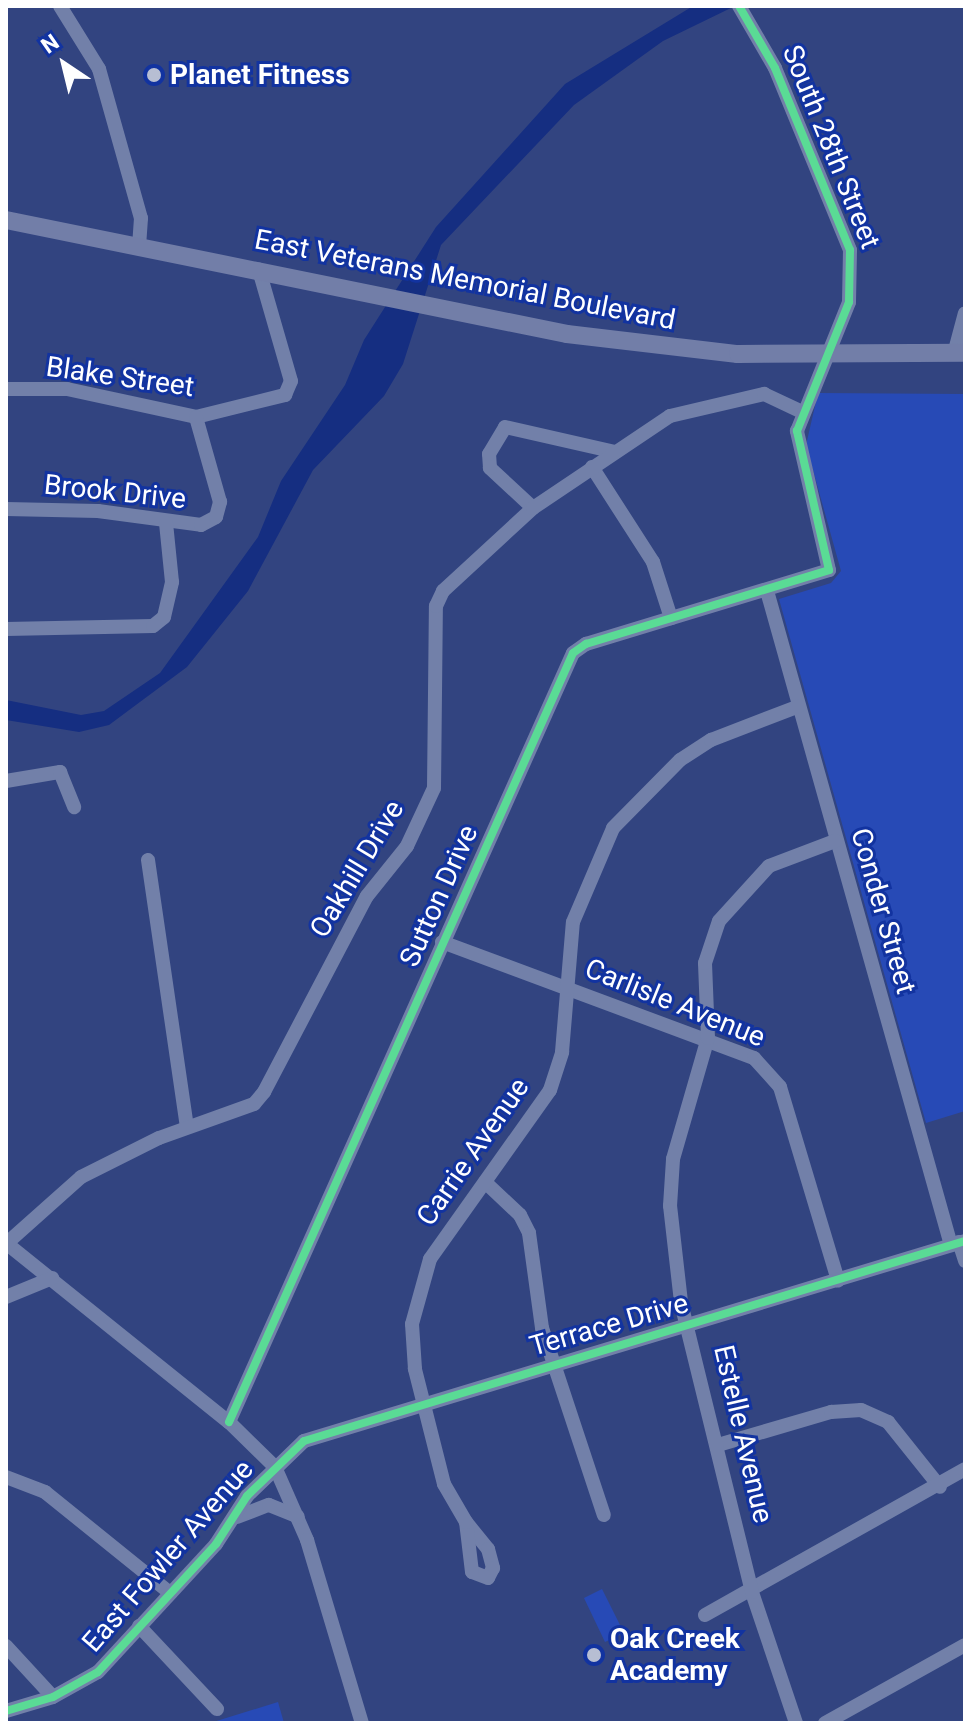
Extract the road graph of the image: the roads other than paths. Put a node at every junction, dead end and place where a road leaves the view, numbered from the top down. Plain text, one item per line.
1 (60, 6) edge
2 (742, 11) edge
3 (6, 220) edge
4 (139, 247) junction
5 (259, 270) junction
6 (965, 313) edge
7 (960, 354) edge
8 (824, 357) junction
9 (6, 389) edge
10 (802, 412) junction
11 (196, 417) junction
12 (615, 452) junction
13 (592, 467) junction
14 (533, 508) junction
15 (6, 509) edge
16 (166, 523) junction
17 (767, 591) junction
18 (671, 618) junction
19 (6, 629) edge
20 (799, 706) junction
21 (6, 781) edge
22 (74, 807) dead end
23 (835, 841) junction
24 (148, 860) dead end
25 (442, 942) junction
26 (566, 987) junction
27 (708, 1038) junction
28 (187, 1127) junction
29 (485, 1182) junction
30 (6, 1243) edge
31 (959, 1243) edge
32 (965, 1261) edge
33 (52, 1278) junction
34 (838, 1280) junction
35 (6, 1297) edge
36 (691, 1324) junction
37 (554, 1364) junction
38 (421, 1403) junction
39 (229, 1422) junction
40 (718, 1445) junction
41 (275, 1467) junction
42 (965, 1469) edge
43 (6, 1477) edge
44 (940, 1487) junction
45 (604, 1515) dead end
46 (236, 1517) junction
47 (298, 1517) junction
48 (466, 1522) dead end
49 (752, 1592) junction
50 (170, 1593) junction
51 (705, 1615) dead end
52 (139, 1626) junction
53 (965, 1645) edge
54 (6, 1646) edge
55 (53, 1697) junction
56 (217, 1709) dead end
57 (6, 1711) edge
58 (362, 1723) edge
59 (796, 1723) edge
60 (825, 1723) edge

1 - 4 street
2 - 8 street, South 28th Street
3 - 4 main road, East Veterans Memorial Boulevard
4 - 5 main road, East Veterans Memorial Boulevard
5 - 8 main road, East Veterans Memorial Boulevard
5 - 11 street, Blake Street
6 - 7 street
7 - 8 main road, East Veterans Memorial Boulevard
8 - 10 street
9 - 11 street, Blake Street
10 - 12 street, Oakhill Drive
10 - 17 street, Sutton Drive
11 - 16 street, Brook Drive
12 - 13 street, Oakhill Drive
12 - 14 street
13 - 14 street, Oakhill Drive
13 - 18 street
14 - 28 street, Oakhill Drive
15 - 16 street, Brook Drive
16 - 19 street
17 - 18 street, Sutton Drive
17 - 20 street, Conder Street
18 - 25 street, Sutton Drive
20 - 23 street, Conder Street
20 - 26 street, Carrie Avenue
21 - 22 street
23 - 27 street, Estelle Avenue
23 - 31 street, Conder Street
24 - 28 street
25 - 26 street, Carlisle Avenue
25 - 39 street, Sutton Drive
26 - 27 street, Carlisle Avenue
26 - 29 street, Carrie Avenue
27 - 34 street, Carlisle Avenue
27 - 36 street, Estelle Avenue
28 - 30 street, Oakhill Drive
29 - 37 street
29 - 38 street, Carrie Avenue
30 - 33 street
31 - 32 street, Conder Street
31 - 34 street, Terrace Drive
33 - 35 street
33 - 39 street
34 - 36 street, Terrace Drive
36 - 37 street, Terrace Drive
36 - 40 street, Estelle Avenue
37 - 38 street, Terrace Drive
37 - 45 street
38 - 41 street, Terrace Drive
38 - 48 street, Carrie Avenue
39 - 41 street
40 - 44 street
40 - 49 street, Estelle Avenue
41 - 46 street, East Fowler Avenue
41 - 47 street
42 - 44 street
43 - 50 street
44 - 49 street
46 - 47 street
46 - 50 street, East Fowler Avenue
47 - 58 street
49 - 51 street
49 - 59 street, Estelle Avenue
50 - 52 street, East Fowler Avenue
52 - 55 street, East Fowler Avenue
52 - 56 street
53 - 60 street
54 - 55 street
55 - 57 street, East Fowler Avenue

